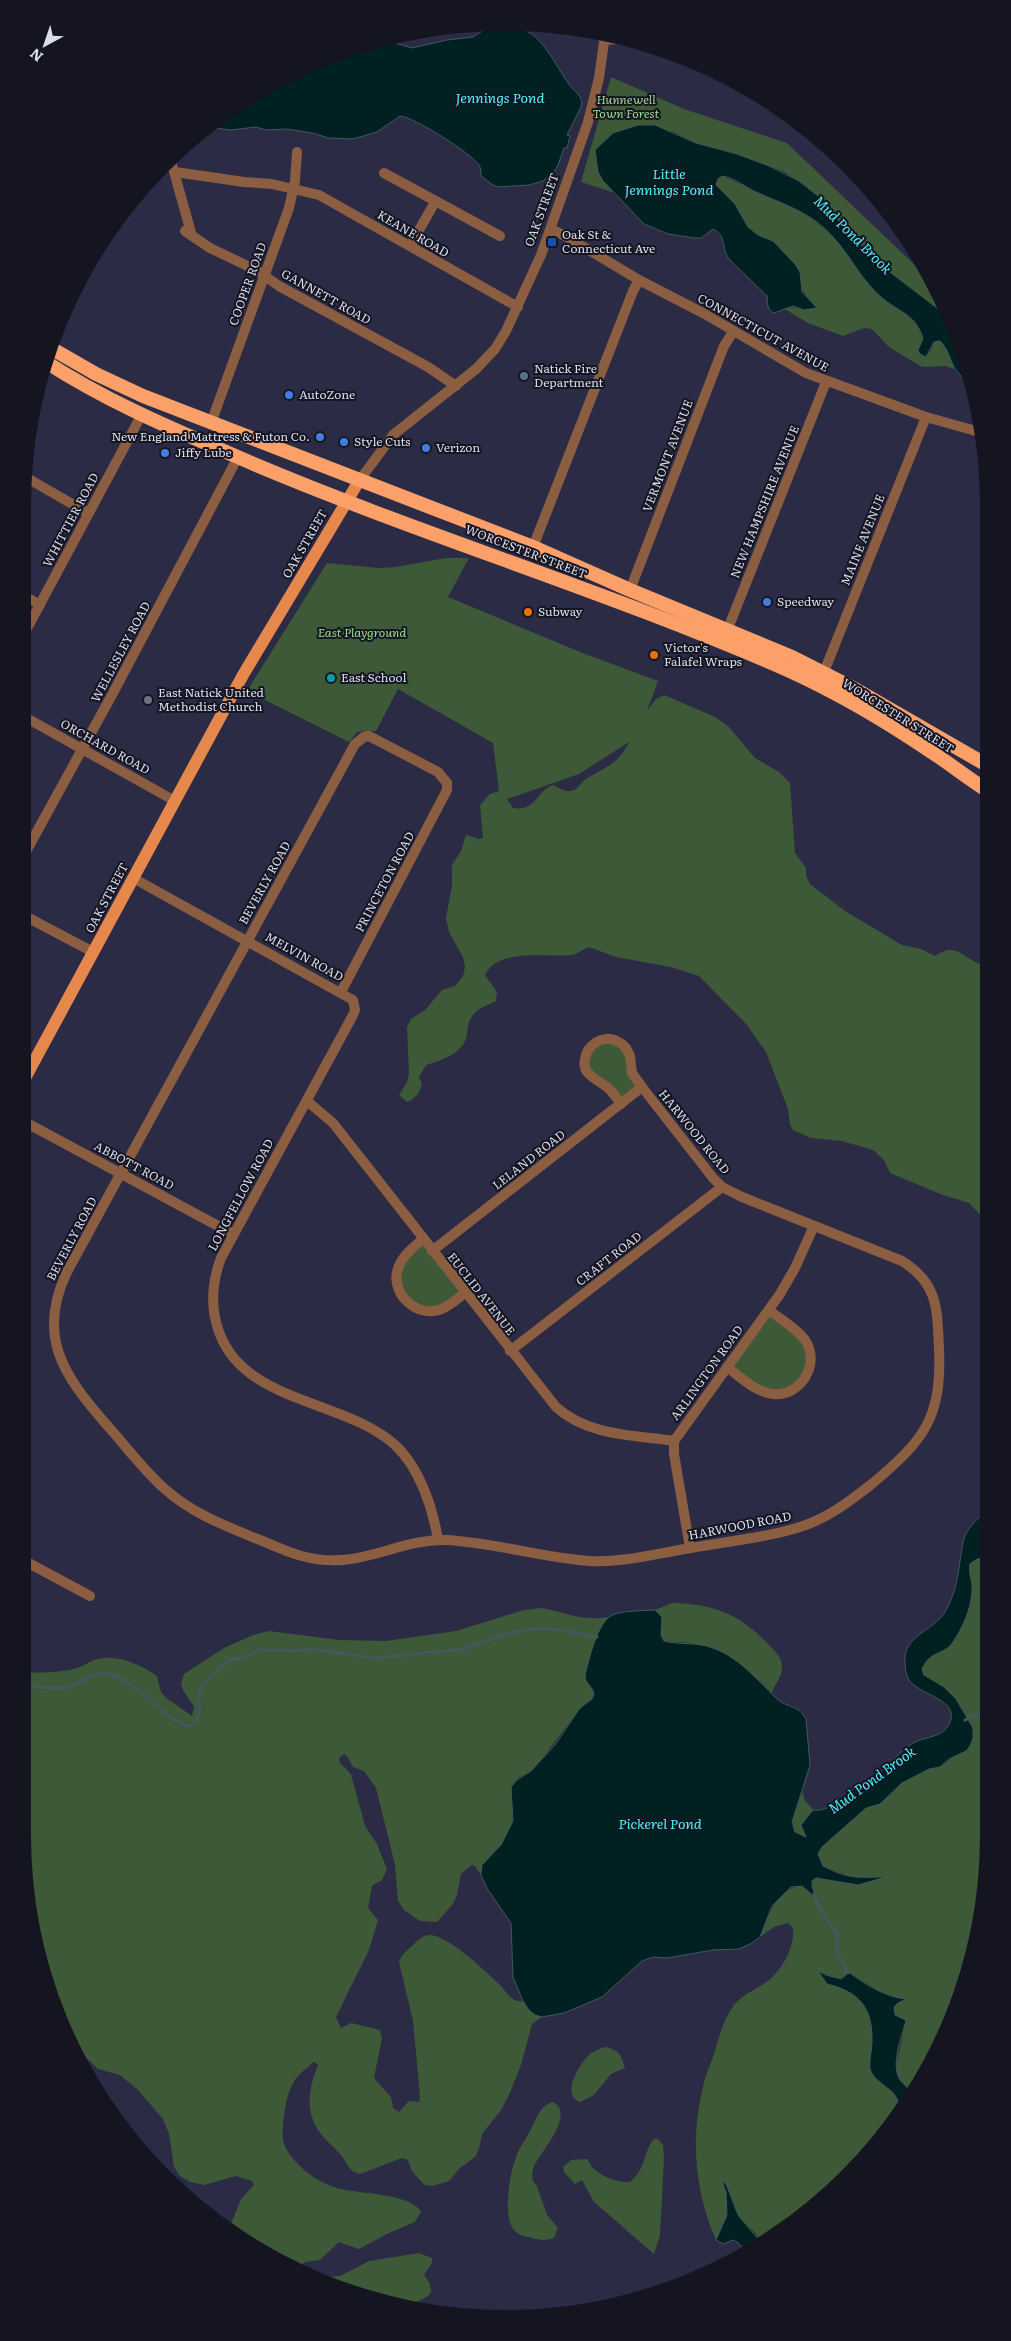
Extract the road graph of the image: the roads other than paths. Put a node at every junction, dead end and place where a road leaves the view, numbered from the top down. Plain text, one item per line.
1 (604, 41) edge
2 (297, 152) dead end
3 (173, 167) edge
4 (175, 172) junction
5 (384, 173) dead end
6 (294, 188) junction
7 (435, 202) junction
8 (551, 229) junction
9 (500, 236) dead end
10 (410, 246) junction
11 (264, 276) junction
12 (640, 280) junction
13 (518, 307) junction
14 (733, 332) junction
15 (57, 351) edge
16 (52, 366) edge
17 (826, 382) junction
18 (456, 386) junction
19 (142, 414) junction
20 (926, 417) junction
21 (211, 423) junction
22 (974, 430) edge
23 (238, 457) junction
24 (32, 481) edge
25 (359, 481) junction
26 (346, 501) junction
27 (88, 513) junction
28 (532, 547) junction
29 (630, 590) junction
30 (31, 600) edge
31 (40, 604) junction
32 (31, 620) edge
33 (727, 631) junction
34 (824, 672) junction
35 (31, 721) edge
36 (364, 737) joint
37 (82, 749) junction
38 (970, 754) junction
39 (980, 761) edge
40 (958, 772) junction
41 (980, 786) edge
42 (175, 801) junction
43 (31, 841) edge
44 (133, 878) junction
45 (31, 920) edge
46 (248, 940) junction
47 (93, 952) junction
48 (341, 992) junction
49 (355, 1004) joint
50 (31, 1066) edge
51 (642, 1088) junction
52 (307, 1101) junction
53 (621, 1104) junction
54 (31, 1125) edge
55 (122, 1174) junction
56 (722, 1187) junction
57 (814, 1226) junction
58 (234, 1234) junction
59 (423, 1239) junction
60 (432, 1251) junction
61 (465, 1293) junction
62 (769, 1310) junction
63 (510, 1351) junction
64 (726, 1367) junction
65 (674, 1441) junction
66 (438, 1540) junction
67 (690, 1548) junction
68 (31, 1565) edge
69 (90, 1596) dead end

1 - 8 street, OAK STREET
2 - 6 street, COOPER ROAD
3 - 4 street
4 - 6 street, KEANE ROAD
4 - 11 street, GANNETT ROAD
5 - 7 street
6 - 10 street, KEANE ROAD
6 - 11 street, COOPER ROAD
7 - 9 street
7 - 10 street
8 - 12 street, CONNECTICUT AVENUE
8 - 13 street, OAK STREET
10 - 13 street, KEANE ROAD
11 - 18 street, GANNETT ROAD
11 - 21 street, COOPER ROAD
12 - 14 street, CONNECTICUT AVENUE
12 - 28 street
13 - 18 street, OAK STREET
14 - 17 street, CONNECTICUT AVENUE
14 - 29 street, VERMONT AVENUE
15 - 21 highway, WORCESTER STREET
16 - 19 highway, WORCESTER STREET
17 - 20 street, CONNECTICUT AVENUE
17 - 33 street, NEW HAMPSHIRE AVENUE
18 - 25 street, OAK STREET
19 - 23 highway, WORCESTER STREET
19 - 27 street, WHITTIER ROAD
20 - 22 street, CONNECTICUT AVENUE
20 - 34 street, MAINE AVENUE
21 - 25 highway, WORCESTER STREET
23 - 26 highway, WORCESTER STREET
23 - 37 street, WELLESLEY ROAD
24 - 27 street
25 - 26 main road, OAK STREET
25 - 28 highway, WORCESTER STREET
26 - 40 highway, WORCESTER STREET
26 - 42 main road, OAK STREET
27 - 31 street, WHITTIER ROAD
28 - 29 highway, WORCESTER STREET
29 - 33 highway, WORCESTER STREET
30 - 31 street
31 - 32 street, WHITTIER ROAD
33 - 34 highway, WORCESTER STREET
34 - 38 highway, WORCESTER STREET
35 - 37 street, ORCHARD ROAD
36 - 46 street, BEVERLY ROAD
36 - 48 street, PRINCETON ROAD
37 - 42 street, ORCHARD ROAD
37 - 43 street, WELLESLEY ROAD
38 - 39 highway, WORCESTER STREET
38 - 40 highway
40 - 41 highway, WORCESTER STREET
42 - 44 main road, OAK STREET
44 - 46 street, MELVIN ROAD
44 - 47 main road, OAK STREET
45 - 47 street
46 - 48 street, MELVIN ROAD
46 - 55 street, BEVERLY ROAD
47 - 50 main road, OAK STREET
48 - 49 street, MELVIN ROAD
49 - 52 street, LONGFELLOW ROAD
51 - 53 street, LELAND ROAD
51 - 53 street, HARWOOD ROAD
51 - 56 street, HARWOOD ROAD
52 - 58 street, LONGFELLOW ROAD
52 - 59 street, EUCLID AVENUE
53 - 60 street, LELAND ROAD
54 - 55 street, ABBOTT ROAD
55 - 58 street, ABBOTT ROAD
55 - 66 street, BEVERLY ROAD
56 - 57 street, HARWOOD ROAD
56 - 63 street, CRAFT ROAD
57 - 62 street, ARLINGTON ROAD
57 - 67 street, HARWOOD ROAD
58 - 66 street, LONGFELLOW ROAD
59 - 60 street, EUCLID AVENUE
59 - 61 street
60 - 61 street, EUCLID AVENUE
61 - 63 street, EUCLID AVENUE
62 - 64 street, ARLINGTON ROAD
62 - 64 street
63 - 65 street, EUCLID AVENUE
64 - 65 street, ARLINGTON ROAD
65 - 67 street
66 - 67 street, HARWOOD ROAD
68 - 69 street

